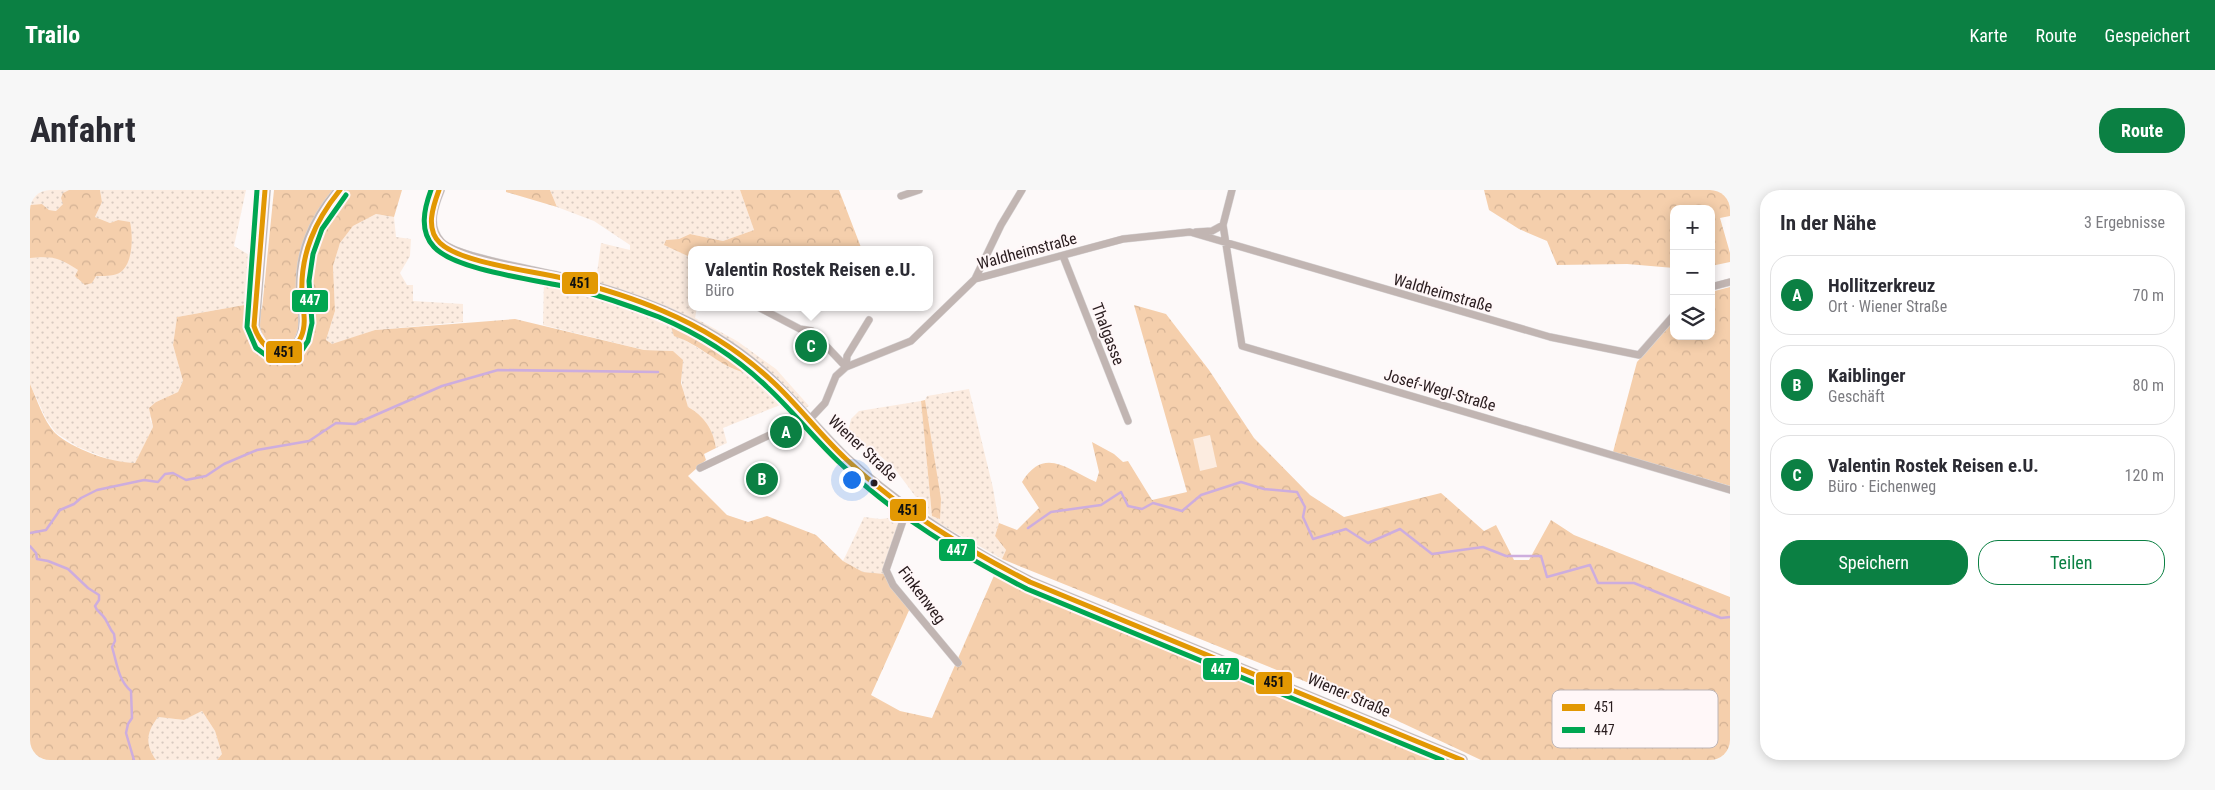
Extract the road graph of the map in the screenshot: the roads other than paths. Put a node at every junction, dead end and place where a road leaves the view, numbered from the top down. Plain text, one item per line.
1 (265, 190) edge
2 (340, 190) edge
3 (439, 190) edge
4 (919, 190) edge
5 (1022, 190) edge
6 (1232, 190) edge
7 (901, 196) dead end
8 (1223, 225) junction
9 (1190, 232) junction
10 (1226, 243) junction
11 (1063, 256) junction
12 (975, 279) junction
13 (1730, 282) edge
14 (1715, 286) edge
15 (766, 311) edge
16 (869, 320) dead end
17 (1670, 320) edge
18 (846, 367) junction
19 (809, 420) junction
20 (1128, 421) dead end
21 (700, 468) dead end
22 (1730, 490) edge
23 (907, 509) junction
24 (958, 663) dead end
25 (1462, 760) edge

1 - 2 main road
3 - 19 main road, Wiener Straße
4 - 7 street
5 - 12 street
6 - 8 street
8 - 9 street, Waldheimstraße
8 - 10 street
9 - 10 street, Waldheimstraße
9 - 11 street, Waldheimstraße
10 - 17 street, Waldheimstraße
10 - 22 street, Josef-Wegl-Straße
11 - 12 street, Waldheimstraße
11 - 20 street, Thalgasse
12 - 18 street, Waldheimstraße
13 - 14 street
15 - 18 street
16 - 18 street
18 - 19 street
19 - 21 street
19 - 23 main road, Wiener Straße
23 - 24 street, Finkenweg
23 - 25 main road, Wiener Straße

